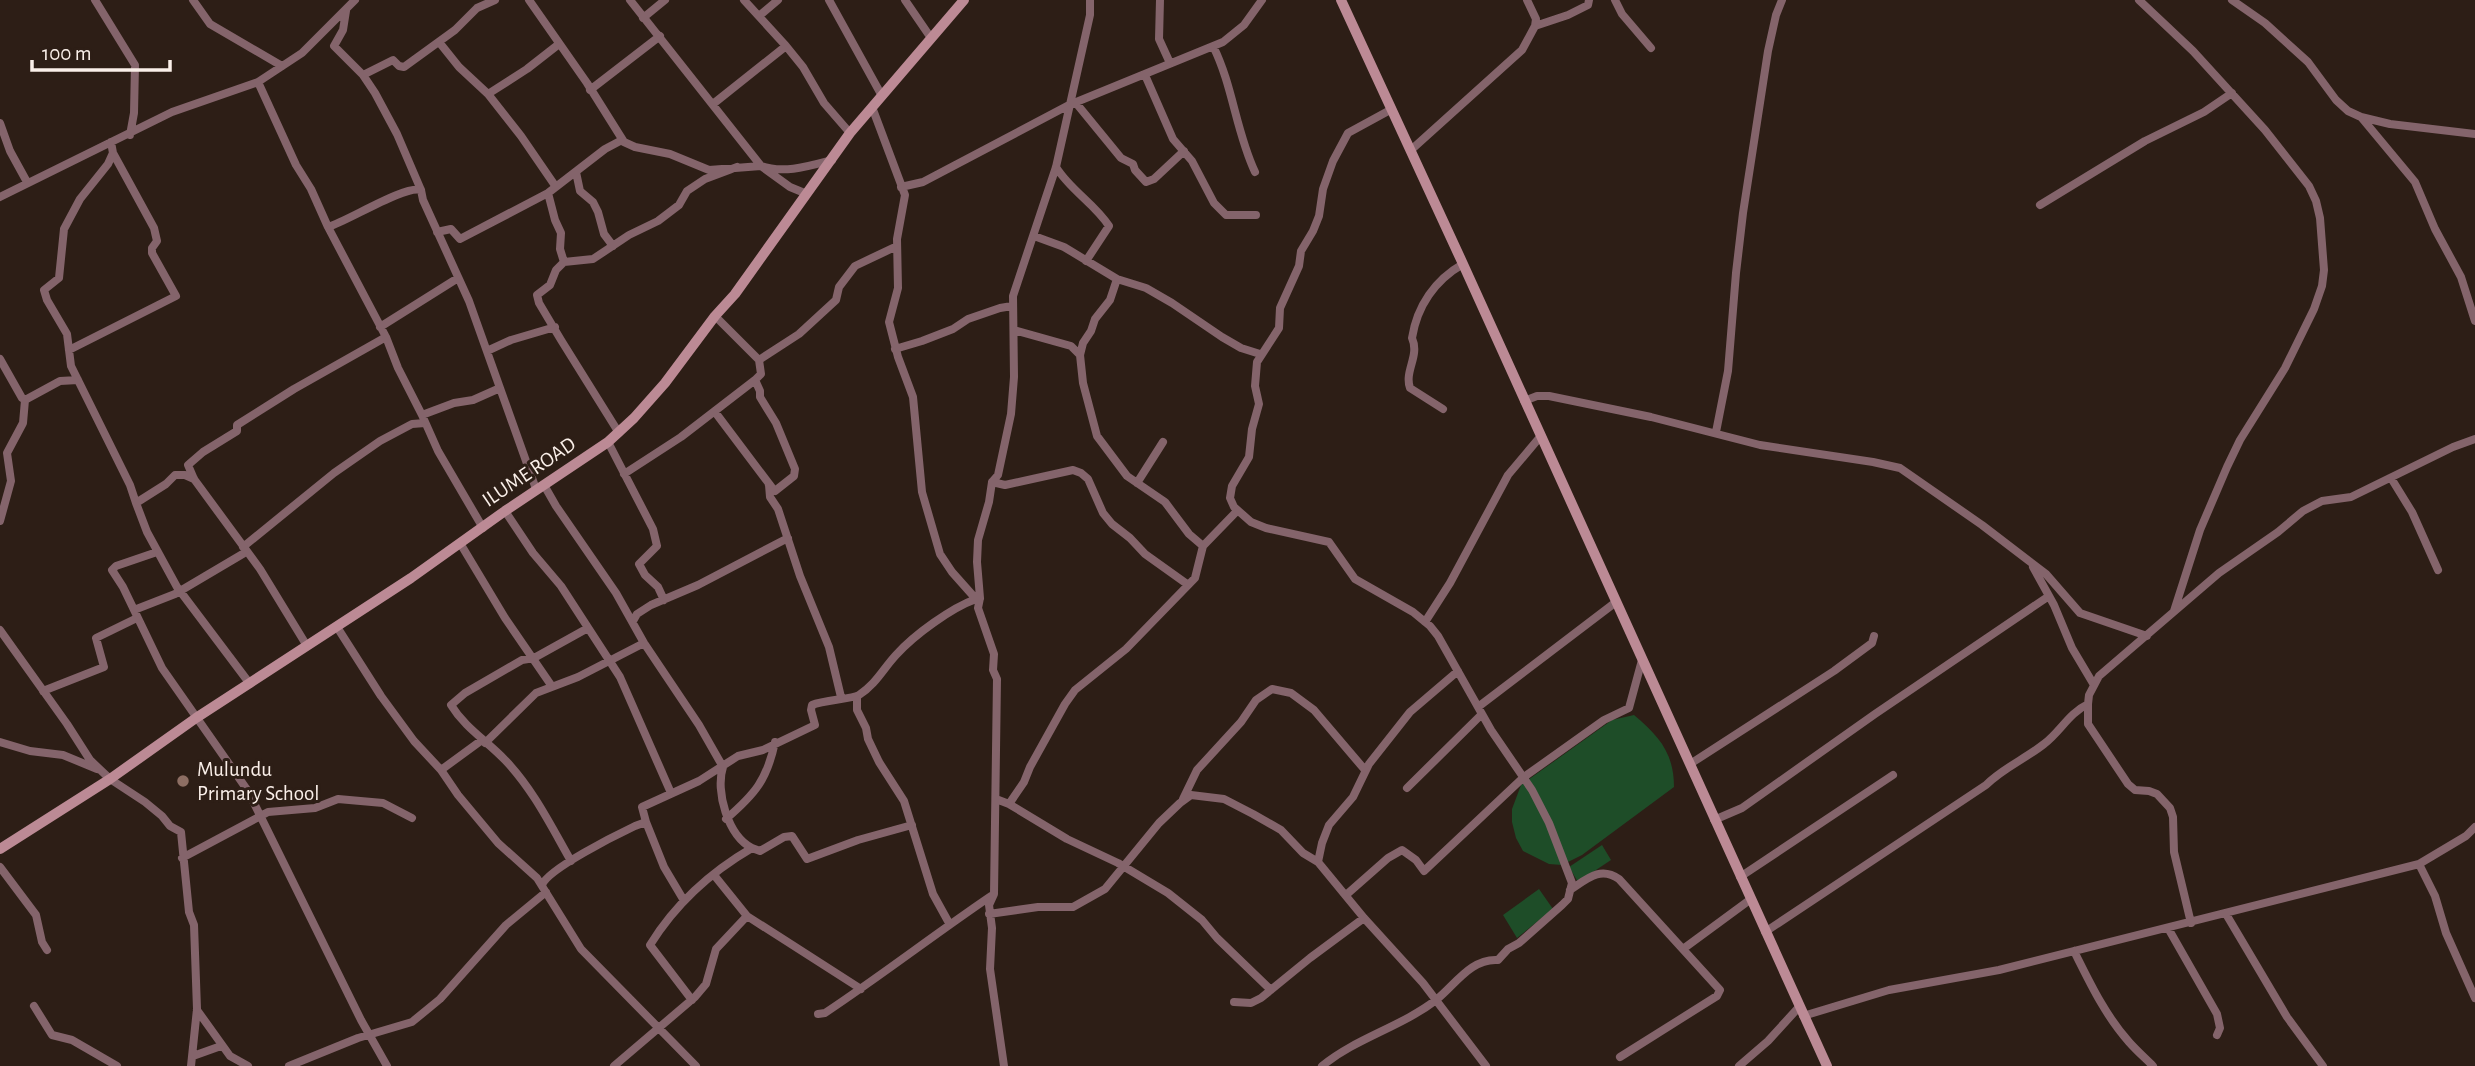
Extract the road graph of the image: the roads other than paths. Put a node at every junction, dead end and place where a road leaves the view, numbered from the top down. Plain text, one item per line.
1 (95, 0) edge
2 (193, 0) edge
3 (355, 0) edge
4 (495, 0) edge
5 (529, 0) edge
6 (630, 0) edge
7 (666, 0) edge
8 (744, 0) edge
9 (778, 0) edge
10 (829, 0) edge
11 (905, 0) edge
12 (964, 0) edge
13 (1090, 0) edge
14 (1160, 0) edge
15 (1262, 0) edge
16 (1341, 0) edge
17 (1527, 0) edge
18 (1589, 0) edge
19 (1615, 0) edge
20 (1782, 0) edge
21 (2139, 0) edge
22 (2232, 0) edge
23 (346, 11) junction
24 (759, 16) junction
25 (643, 18) junction
26 (1535, 26) junction
27 (660, 36) junction
28 (930, 38) junction
29 (439, 42) junction
30 (559, 44) junction
31 (786, 46) junction
32 (1213, 46) junction
33 (1651, 48) dead end
34 (1170, 64) junction
35 (282, 66) junction
36 (363, 75) junction
37 (1145, 75) junction
38 (258, 82) junction
39 (590, 90) junction
40 (2232, 93) junction
41 (488, 94) junction
42 (882, 96) junction
43 (713, 104) junction
44 (1072, 104) junction
45 (872, 107) junction
46 (1392, 109) junction
47 (2361, 117) junction
48 (0, 123) edge
49 (850, 133) junction
50 (2475, 134) edge
51 (130, 135) junction
52 (622, 140) junction
53 (111, 142) junction
54 (1411, 150) junction
55 (1184, 151) junction
56 (113, 153) junction
57 (832, 160) junction
58 (761, 166) junction
59 (737, 167) junction
60 (1056, 167) junction
61 (576, 172) junction
62 (1255, 172) dead end
63 (27, 182) junction
64 (556, 187) junction
65 (901, 187) junction
66 (421, 190) junction
67 (548, 192) junction
68 (807, 194) junction
69 (0, 197) edge
70 (2040, 205) dead end
71 (1256, 215) dead end
72 (328, 227) junction
73 (437, 232) junction
74 (1034, 236) junction
75 (613, 246) junction
76 (897, 246) junction
77 (1086, 261) junction
78 (564, 262) junction
79 (1463, 264) junction
80 (458, 278) junction
81 (1117, 279) junction
82 (1012, 306) junction
83 (715, 316) junction
84 (2475, 321) edge
85 (380, 327) junction
86 (555, 327) junction
87 (1014, 330) junction
88 (386, 337) junction
89 (895, 349) junction
90 (69, 350) junction
91 (487, 351) junction
92 (1260, 354) junction
93 (1080, 355) junction
94 (0, 359) edge
95 (759, 360) junction
96 (78, 380) junction
97 (755, 380) junction
98 (500, 388) junction
99 (25, 400) junction
100 (1524, 401) junction
101 (1443, 409) dead end
102 (715, 412) junction
103 (423, 419) junction
104 (1716, 432) junction
105 (619, 433) junction
106 (1540, 437) junction
107 (2474, 441) edge
108 (608, 442) junction
109 (1163, 442) dead end
110 (624, 474) junction
111 (2391, 478) junction
112 (194, 479) junction
113 (992, 482) junction
114 (1137, 483) junction
115 (540, 487) junction
116 (775, 491) junction
117 (136, 503) junction
118 (505, 510) junction
119 (1237, 511) junction
120 (0, 521) edge
121 (483, 528) junction
122 (788, 538) junction
123 (460, 543) junction
124 (1203, 546) junction
125 (245, 550) junction
126 (157, 552) junction
127 (2027, 560) junction
128 (2438, 570) dead end
129 (1187, 584) junction
130 (180, 591) junction
131 (2049, 596) junction
132 (978, 599) junction
133 (664, 600) junction
134 (1616, 602) junction
135 (136, 614) junction
136 (2174, 614) junction
137 (633, 621) junction
138 (1425, 622) junction
139 (337, 627) junction
140 (588, 628) junction
141 (0, 630) edge
142 (1874, 636) dead end
143 (2147, 636) junction
144 (644, 643) junction
145 (307, 646) junction
146 (534, 657) junction
147 (1642, 660) junction
148 (610, 662) junction
149 (1458, 671) junction
150 (250, 684) junction
151 (551, 685) junction
152 (2094, 685) junction
153 (43, 691) junction
154 (841, 697) junction
155 (857, 697) junction
156 (2088, 704) junction
157 (1480, 710) junction
158 (196, 718) junction
159 (0, 742) edge
160 (484, 742) junction
161 (775, 742) junction
162 (1690, 764) junction
163 (723, 766) junction
164 (99, 770) junction
165 (441, 770) junction
166 (1365, 770) junction
167 (1893, 775) dead end
168 (1524, 777) junction
169 (110, 779) junction
170 (1407, 788) dead end
171 (671, 793) junction
172 (996, 799) junction
173 (1180, 803) junction
174 (1009, 804) junction
175 (261, 816) junction
176 (412, 818) dead end
177 (726, 819) junction
178 (1714, 820) junction
179 (646, 822) junction
180 (912, 825) junction
181 (2475, 827) edge
182 (752, 848) junction
183 (0, 849) edge
184 (182, 858) junction
185 (572, 861) junction
186 (1318, 862) junction
187 (2419, 864) junction
188 (1124, 866) junction
189 (0, 867) edge
190 (714, 875) junction
191 (1740, 877) junction
192 (544, 888) junction
193 (1570, 890) junction
194 (994, 894) junction
195 (1346, 895) junction
196 (683, 899) junction
197 (1751, 899) junction
198 (989, 914) junction
199 (2226, 915) junction
200 (747, 916) junction
201 (1364, 918) junction
202 (949, 923) junction
203 (2191, 923) junction
204 (2168, 928) junction
205 (1765, 932) junction
206 (1683, 949) junction
207 (47, 950) dead end
208 (2074, 951) junction
209 (861, 989) junction
210 (1271, 990) junction
211 (2475, 998) edge
212 (692, 1000) junction
213 (1435, 1001) junction
214 (1234, 1002) dead end
215 (34, 1006) dead end
216 (197, 1009) junction
217 (1801, 1012) junction
218 (818, 1014) dead end
219 (658, 1028) junction
220 (369, 1035) junction
221 (2217, 1035) dead end
222 (221, 1046) junction
223 (193, 1056) junction
224 (1620, 1057) dead end
225 (618, 1063) edge
226 (117, 1066) edge
227 (191, 1066) edge
228 (248, 1066) edge
229 (289, 1066) edge
230 (387, 1066) edge
231 (628, 1066) edge
232 (696, 1066) edge
233 (1004, 1066) edge
234 (1322, 1066) edge
235 (1486, 1066) edge
236 (1739, 1066) edge
237 (1827, 1066) edge
238 (2153, 1066) edge
239 (2323, 1066) edge

1 - 51 street
2 - 35 street
3 - 23 street
4 - 29 street
5 - 30 street
6 - 25 street
7 - 25 street
8 - 24 street
9 - 24 street
10 - 42 street
11 - 28 street
12 - 28 street, ILUME ROAD
13 - 44 street
14 - 34 street
15 - 32 street
16 - 46 street
17 - 26 street
18 - 26 street
19 - 33 street
20 - 104 street
21 - 40 street
22 - 47 street
23 - 35 street
23 - 36 street
24 - 31 street
25 - 27 street
26 - 54 street
27 - 39 street
27 - 43 street
28 - 42 street, ILUME ROAD
29 - 36 street
29 - 41 street
30 - 39 street
30 - 41 street
31 - 43 street
31 - 49 street
32 - 34 street
32 - 62 street
34 - 37 street
35 - 38 street
36 - 66 street
37 - 44 street
37 - 55 street
38 - 51 street
38 - 72 street
39 - 52 street
40 - 70 street
40 - 136 street
41 - 64 street
42 - 45 street, ILUME ROAD
43 - 58 street
44 - 55 street
44 - 60 street
44 - 65 street
45 - 49 street, ILUME ROAD
45 - 65 street
46 - 54 street
46 - 92 street
47 - 50 street
47 - 84 street
48 - 63 street
49 - 57 street, ILUME ROAD
51 - 53 street
52 - 59 street
52 - 61 street
53 - 56 street
53 - 63 street
54 - 79 street
55 - 71 street
56 - 90 street
56 - 90 street
57 - 58 street
57 - 68 street, ILUME ROAD
58 - 59 street
58 - 68 street
59 - 75 street
60 - 74 street
60 - 77 street
61 - 64 street
61 - 75 street
63 - 69 street
64 - 67 street
65 - 76 street
66 - 72 street
66 - 73 street
67 - 73 street
67 - 78 street
68 - 83 street, ILUME ROAD
72 - 85 street
73 - 80 street
74 - 77 street
74 - 82 street
75 - 78 street
76 - 89 street
76 - 95 street
77 - 81 street
78 - 86 street
79 - 100 street
79 - 101 street
80 - 85 street
80 - 91 street
81 - 92 street
81 - 93 street
82 - 87 street
82 - 89 street
83 - 95 street
83 - 105 street, ILUME ROAD
85 - 88 street
86 - 91 street
86 - 105 street
87 - 93 street
87 - 113 street
88 - 103 street
88 - 112 street
89 - 132 street
90 - 96 street
91 - 98 street
92 - 119 street
93 - 114 street
94 - 99 street
95 - 97 street
96 - 99 street
96 - 117 street
97 - 102 street
97 - 116 street
98 - 103 street
98 - 115 street
99 - 120 street
100 - 104 street
100 - 106 street
102 - 110 street
102 - 116 street
103 - 121 street
103 - 125 street
104 - 127 street
105 - 108 street, ILUME ROAD
106 - 134 street
106 - 138 street
107 - 111 street
108 - 110 street
108 - 115 street, ILUME ROAD
109 - 114 street
110 - 133 street
111 - 128 street
111 - 136 street
112 - 117 street
112 - 125 street
113 - 129 street
113 - 132 street
114 - 124 street
115 - 118 street, ILUME ROAD
115 - 137 street
116 - 122 street
117 - 126 street
118 - 121 street, ILUME ROAD
118 - 140 street
119 - 124 street
119 - 138 street
121 - 123 street, ILUME ROAD
122 - 133 street
122 - 154 street
123 - 139 street, ILUME ROAD
123 - 146 street
124 - 129 street
125 - 130 street
125 - 145 street
126 - 130 street
126 - 135 street
127 - 131 street
127 - 143 street
129 - 174 street
130 - 135 street
130 - 150 street
131 - 152 street
131 - 178 street
132 - 155 street
132 - 172 street
133 - 137 street
134 - 147 street
134 - 157 street
135 - 153 street
135 - 158 street
136 - 143 street
137 - 144 street
138 - 149 street
139 - 145 street, ILUME ROAD
139 - 165 street
140 - 146 street
140 - 148 street
141 - 153 street
142 - 162 street
143 - 152 street
144 - 148 street
144 - 163 street
145 - 150 street, ILUME ROAD
146 - 151 street
146 - 160 street
147 - 162 street
147 - 168 street
148 - 151 street
148 - 171 street
149 - 157 street
149 - 166 street
150 - 158 street, ILUME ROAD
151 - 160 street
152 - 156 street
153 - 164 street
154 - 155 street
154 - 161 street
155 - 180 street
156 - 203 street
156 - 205 street
157 - 168 street
157 - 170 street
158 - 169 street, ILUME ROAD
158 - 175 street
159 - 164 street
160 - 165 street
160 - 185 street
161 - 163 street
161 - 177 street
162 - 178 street
163 - 171 street
163 - 177 street
164 - 169 street
165 - 192 street
166 - 173 street
166 - 186 street
167 - 191 street
168 - 193 street
168 - 195 street
169 - 183 street, ILUME ROAD
169 - 184 street
171 - 179 street
172 - 174 street
172 - 194 street
173 - 186 street
173 - 188 street
174 - 188 street
175 - 176 street
175 - 184 street
175 - 220 street
177 - 182 street
178 - 191 street
179 - 185 street
179 - 196 street
180 - 182 street
180 - 202 street
181 - 187 street
182 - 190 street
184 - 216 street
185 - 192 street
186 - 195 street
187 - 199 street
187 - 211 street
188 - 198 street
188 - 210 street
189 - 207 street
190 - 196 street
190 - 200 street
191 - 197 street
192 - 219 street
192 - 220 street
193 - 206 street
193 - 213 street
194 - 198 street
194 - 202 street
195 - 201 street
196 - 212 street
197 - 205 street
197 - 206 street
198 - 233 street
199 - 203 street
199 - 239 street
200 - 209 street
200 - 212 street
201 - 210 street
201 - 213 street
202 - 209 street
203 - 204 street
204 - 208 street
204 - 221 street
205 - 217 street
206 - 224 street
208 - 217 street
208 - 238 street
209 - 218 street
210 - 214 street
212 - 219 street
213 - 234 street
213 - 235 street
215 - 226 street
216 - 222 street
216 - 223 street
217 - 236 street
217 - 237 street
219 - 225 street
219 - 232 street
220 - 229 street
220 - 230 street
222 - 223 street
222 - 228 street
223 - 227 street
225 - 231 street

